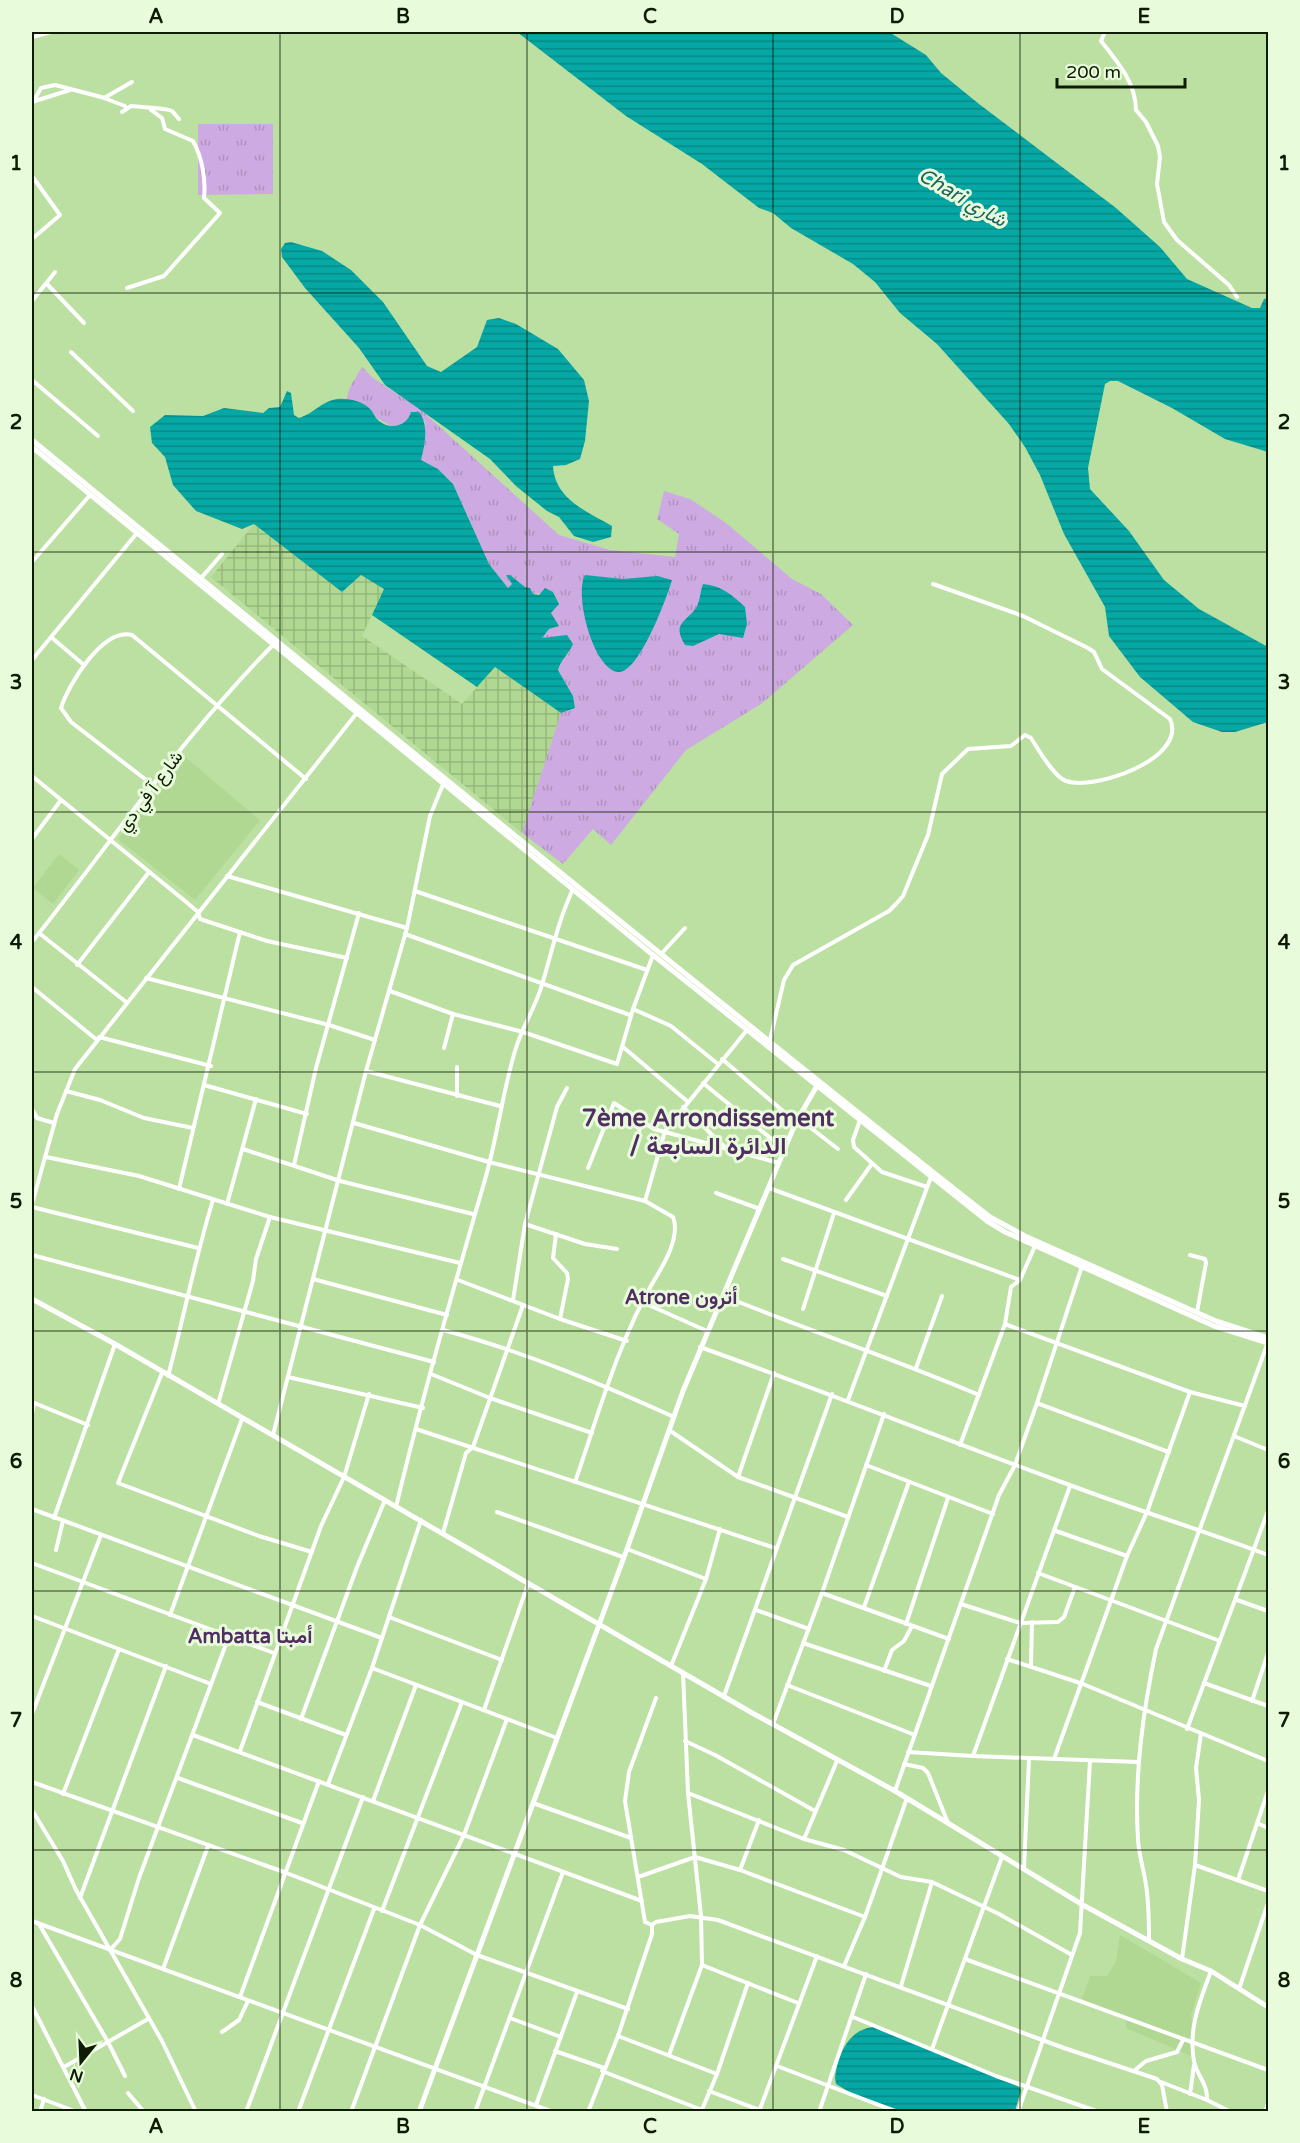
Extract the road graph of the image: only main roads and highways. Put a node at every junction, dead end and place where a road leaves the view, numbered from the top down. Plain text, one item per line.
1 (32, 440) edge
2 (32, 447) edge
3 (92, 493) junction
4 (275, 642) junction
5 (445, 781) junction
6 (819, 1083) junction
7 (1115, 1278) junction
8 (32, 1299) edge
9 (1268, 1341) edge
10 (598, 1624) junction
11 (1269, 2007) edge
12 (1269, 2105) edge
13 (419, 2112) edge
14 (1266, 2112) edge

1 - 3 main road
2 - 3 main road
3 - 4 main road
3 - 4 main road
4 - 5 main road
4 - 5 main road
5 - 6 main road
5 - 6 main road
6 - 7 main road
6 - 7 main road
6 - 10 main road
7 - 9 main road
7 - 9 main road
8 - 10 main road
10 - 11 main road
10 - 13 main road
12 - 14 main road

